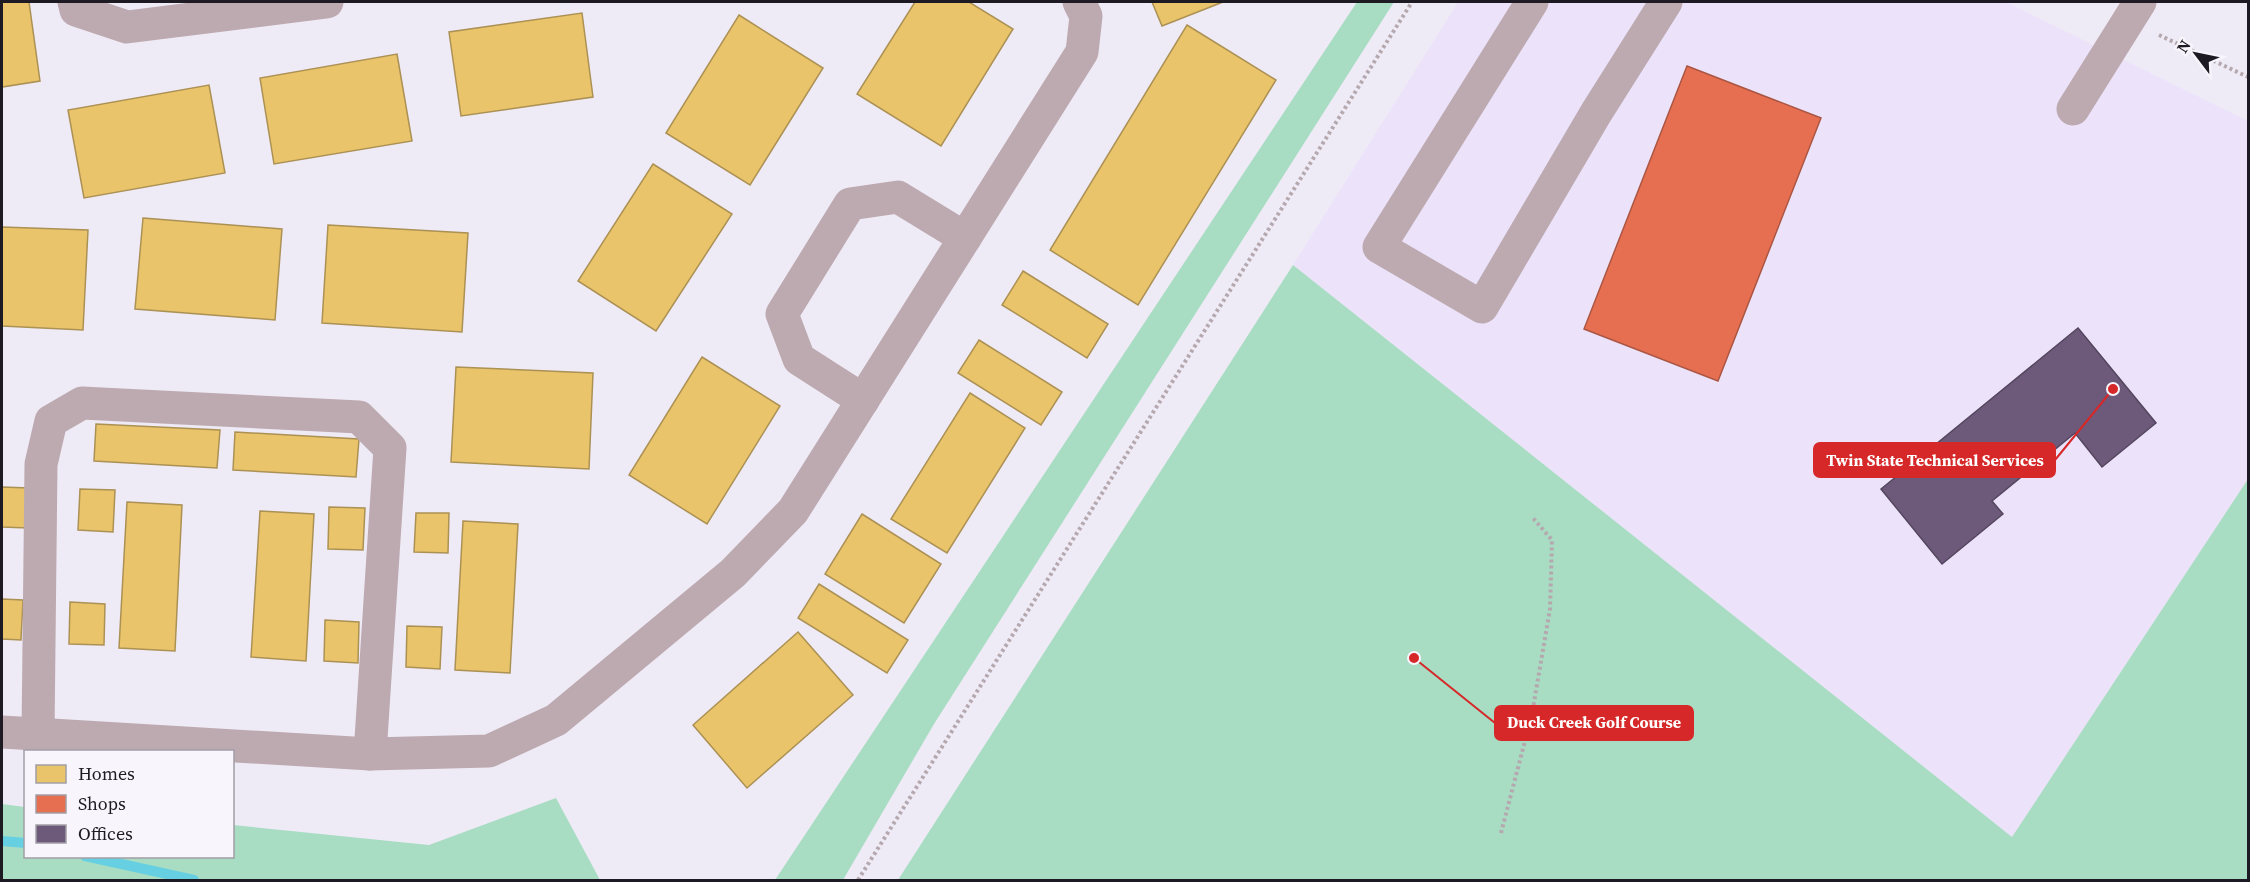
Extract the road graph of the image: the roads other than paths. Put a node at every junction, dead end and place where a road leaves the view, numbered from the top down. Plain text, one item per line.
1 (74, 2) edge
2 (327, 2) edge
3 (1079, 2) edge
4 (1532, 2) edge
5 (1666, 2) edge
6 (2134, 11) edge
7 (2073, 109) dead end
8 (965, 238) junction
9 (863, 400) junction
10 (2, 732) edge
11 (38, 734) junction
12 (370, 754) junction

1 - 2 lane
3 - 8 lane
4 - 5 lane
6 - 7 lane
8 - 9 lane
8 - 9 lane
9 - 12 lane
10 - 11 lane
11 - 12 lane
11 - 12 lane

